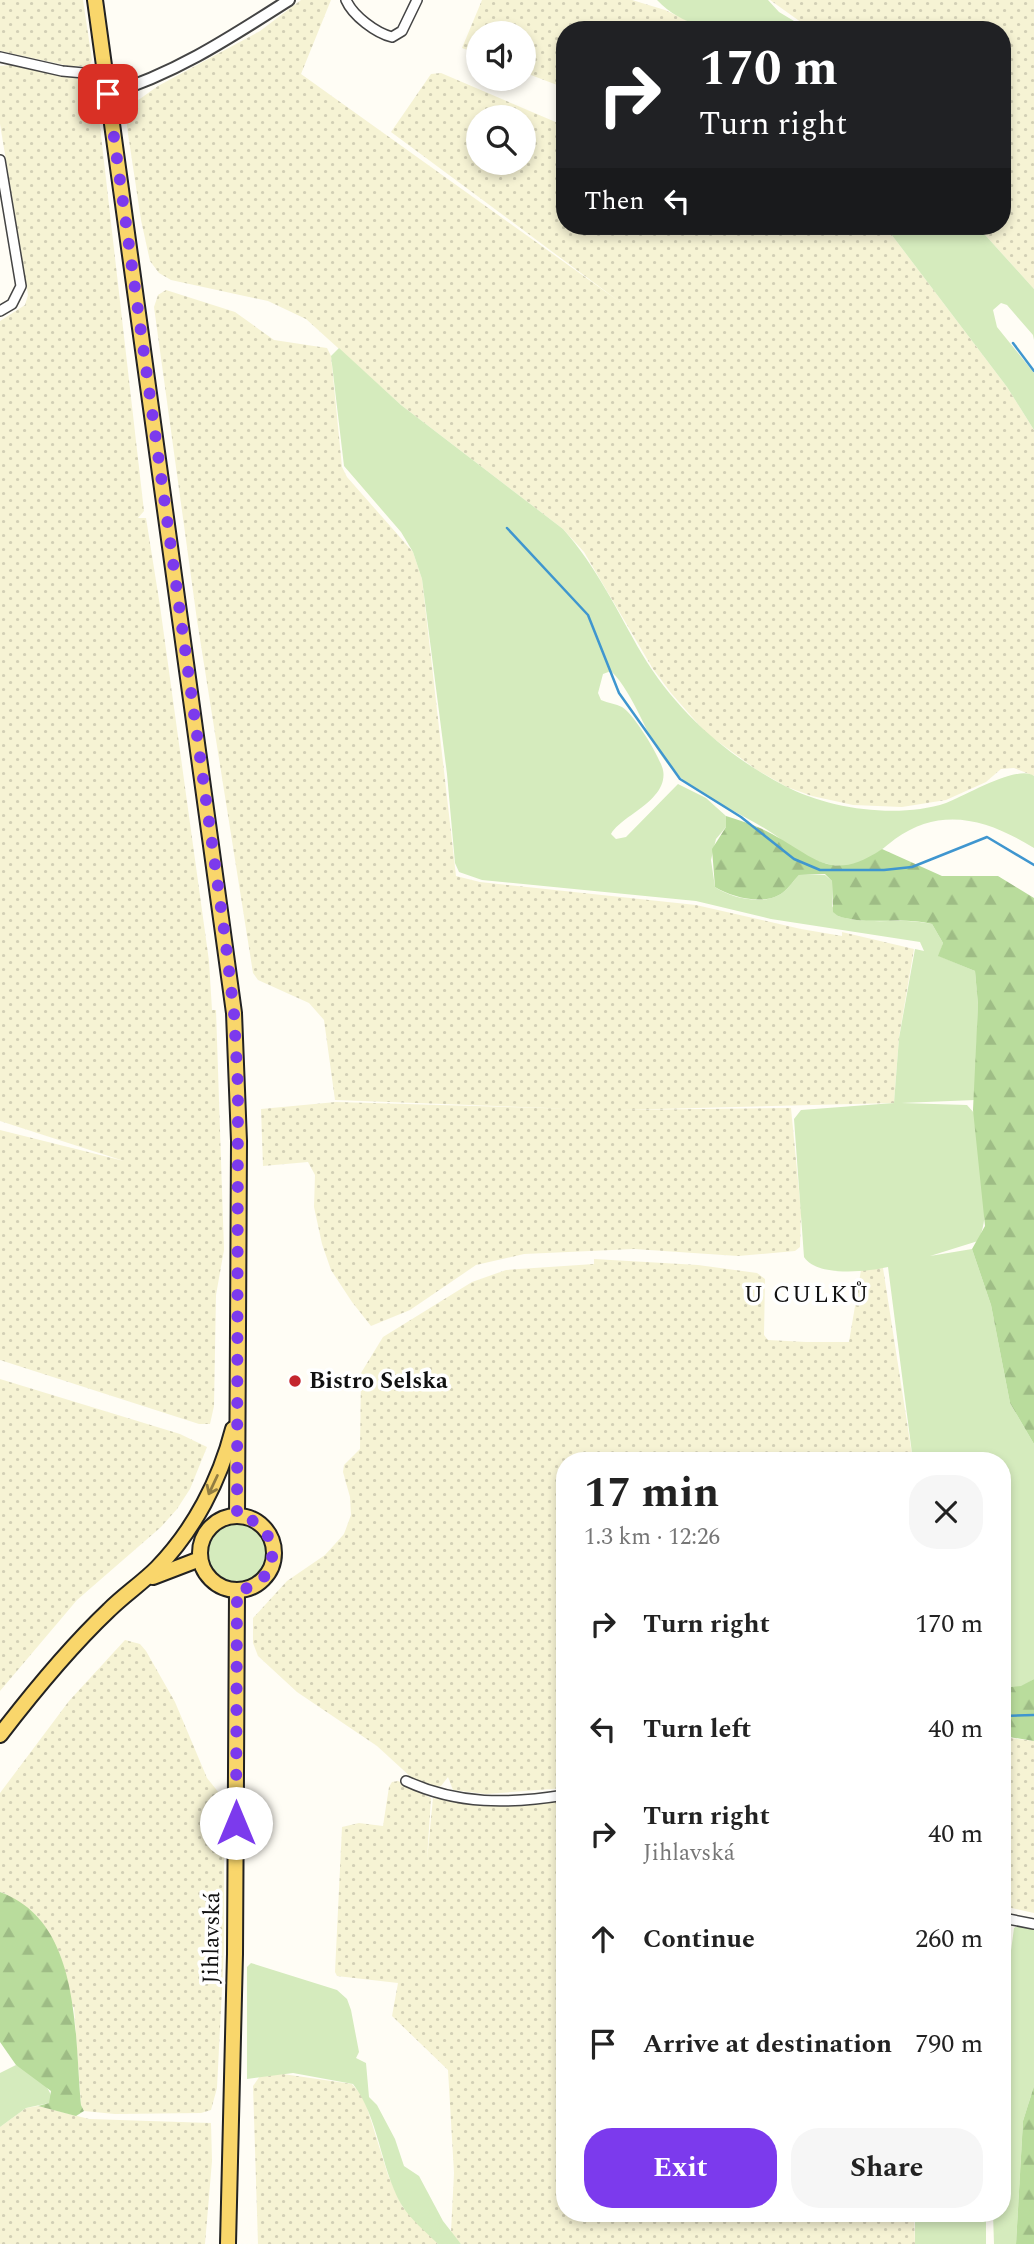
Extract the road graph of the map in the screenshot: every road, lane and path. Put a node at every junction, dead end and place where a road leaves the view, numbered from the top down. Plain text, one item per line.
1 (95, 0) edge
2 (346, 0) edge
3 (417, 0) edge
4 (282, 2) edge
5 (0, 57) edge
6 (106, 75) junction
7 (108, 94) junction
8 (0, 160) edge
9 (0, 311) edge
10 (238, 1396) junction
11 (237, 1516) junction
12 (200, 1559) junction
13 (137, 1587) junction
14 (237, 1590) junction
15 (0, 1735) edge
16 (406, 1781) dead end
17 (556, 1796) edge
18 (1011, 1920) edge
19 (1034, 1924) edge
20 (228, 2244) edge

1 - 6 main road
2 - 3 street
4 - 7 street
5 - 6 street
6 - 7 main road
7 - 10 main road
8 - 9 street
10 - 11 main road
10 -> 13 main road
11 - 12 main road
11 - 14 main road
12 - 13 main road
12 - 14 main road
13 - 15 main road
14 - 20 main road, Jihlavská
16 - 17 street
18 - 19 street

